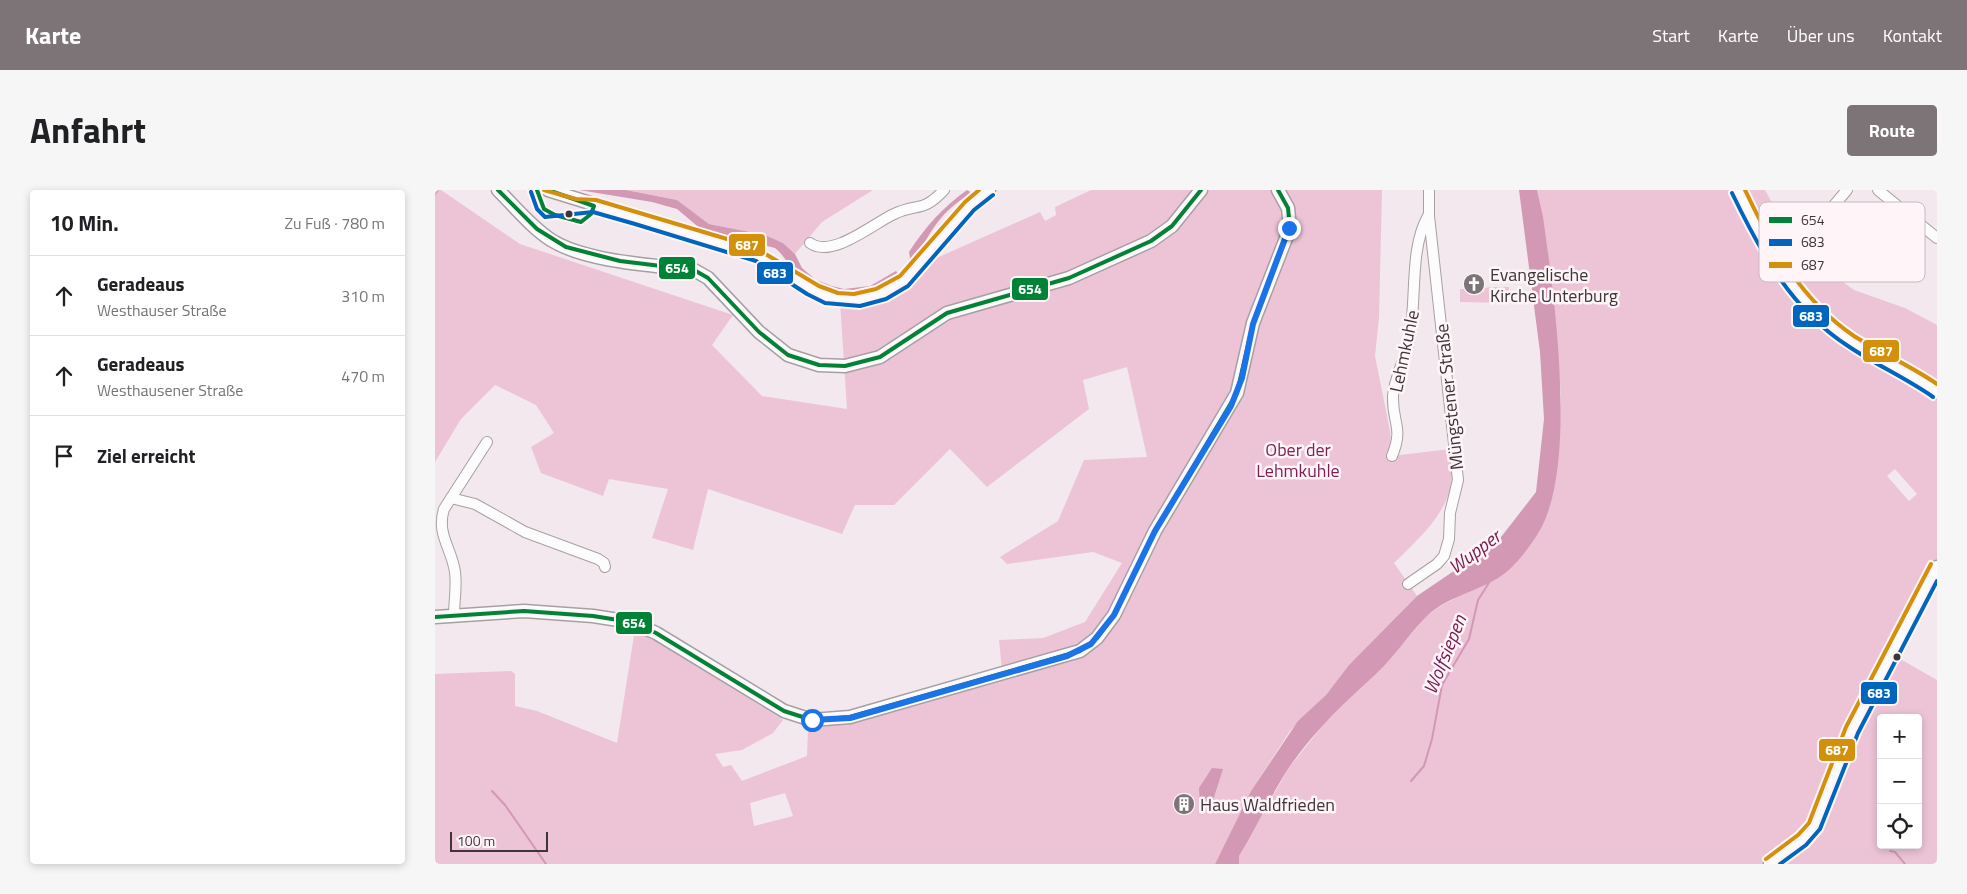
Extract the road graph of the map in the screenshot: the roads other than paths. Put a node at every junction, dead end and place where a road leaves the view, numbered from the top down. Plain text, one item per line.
1 (498, 190) edge
2 (548, 190) edge
3 (944, 190) edge
4 (989, 190) edge
5 (1201, 190) edge
6 (1278, 190) edge
7 (1429, 190) edge
8 (1738, 190) edge
9 (1847, 190) edge
10 (1878, 190) edge
11 (1837, 202) edge
12 (1893, 202) edge
13 (1429, 216) junction
14 (1925, 228) edge
15 (1759, 233) edge
16 (1937, 238) edge
17 (810, 243) dead end
18 (1789, 282) edge
19 (1937, 392) edge
20 (487, 442) dead end
21 (1391, 456) dead end
22 (451, 498) junction
23 (605, 567) dead end
24 (1937, 567) edge
25 (1407, 584) dead end
26 (454, 615) junction
27 (435, 617) edge
28 (1770, 864) edge

1 - 5 main road
2 - 4 main road
3 - 17 street
6 - 26 main road
7 - 13 street, Müngstener Straße
8 - 15 main road
9 - 11 street
10 - 12 street
13 - 21 street, Lehmkuhle
13 - 25 street, Müngstener Straße
14 - 16 street
18 - 19 main road
20 - 22 street
22 - 23 street
22 - 26 street
24 - 28 main road
26 - 27 main road

